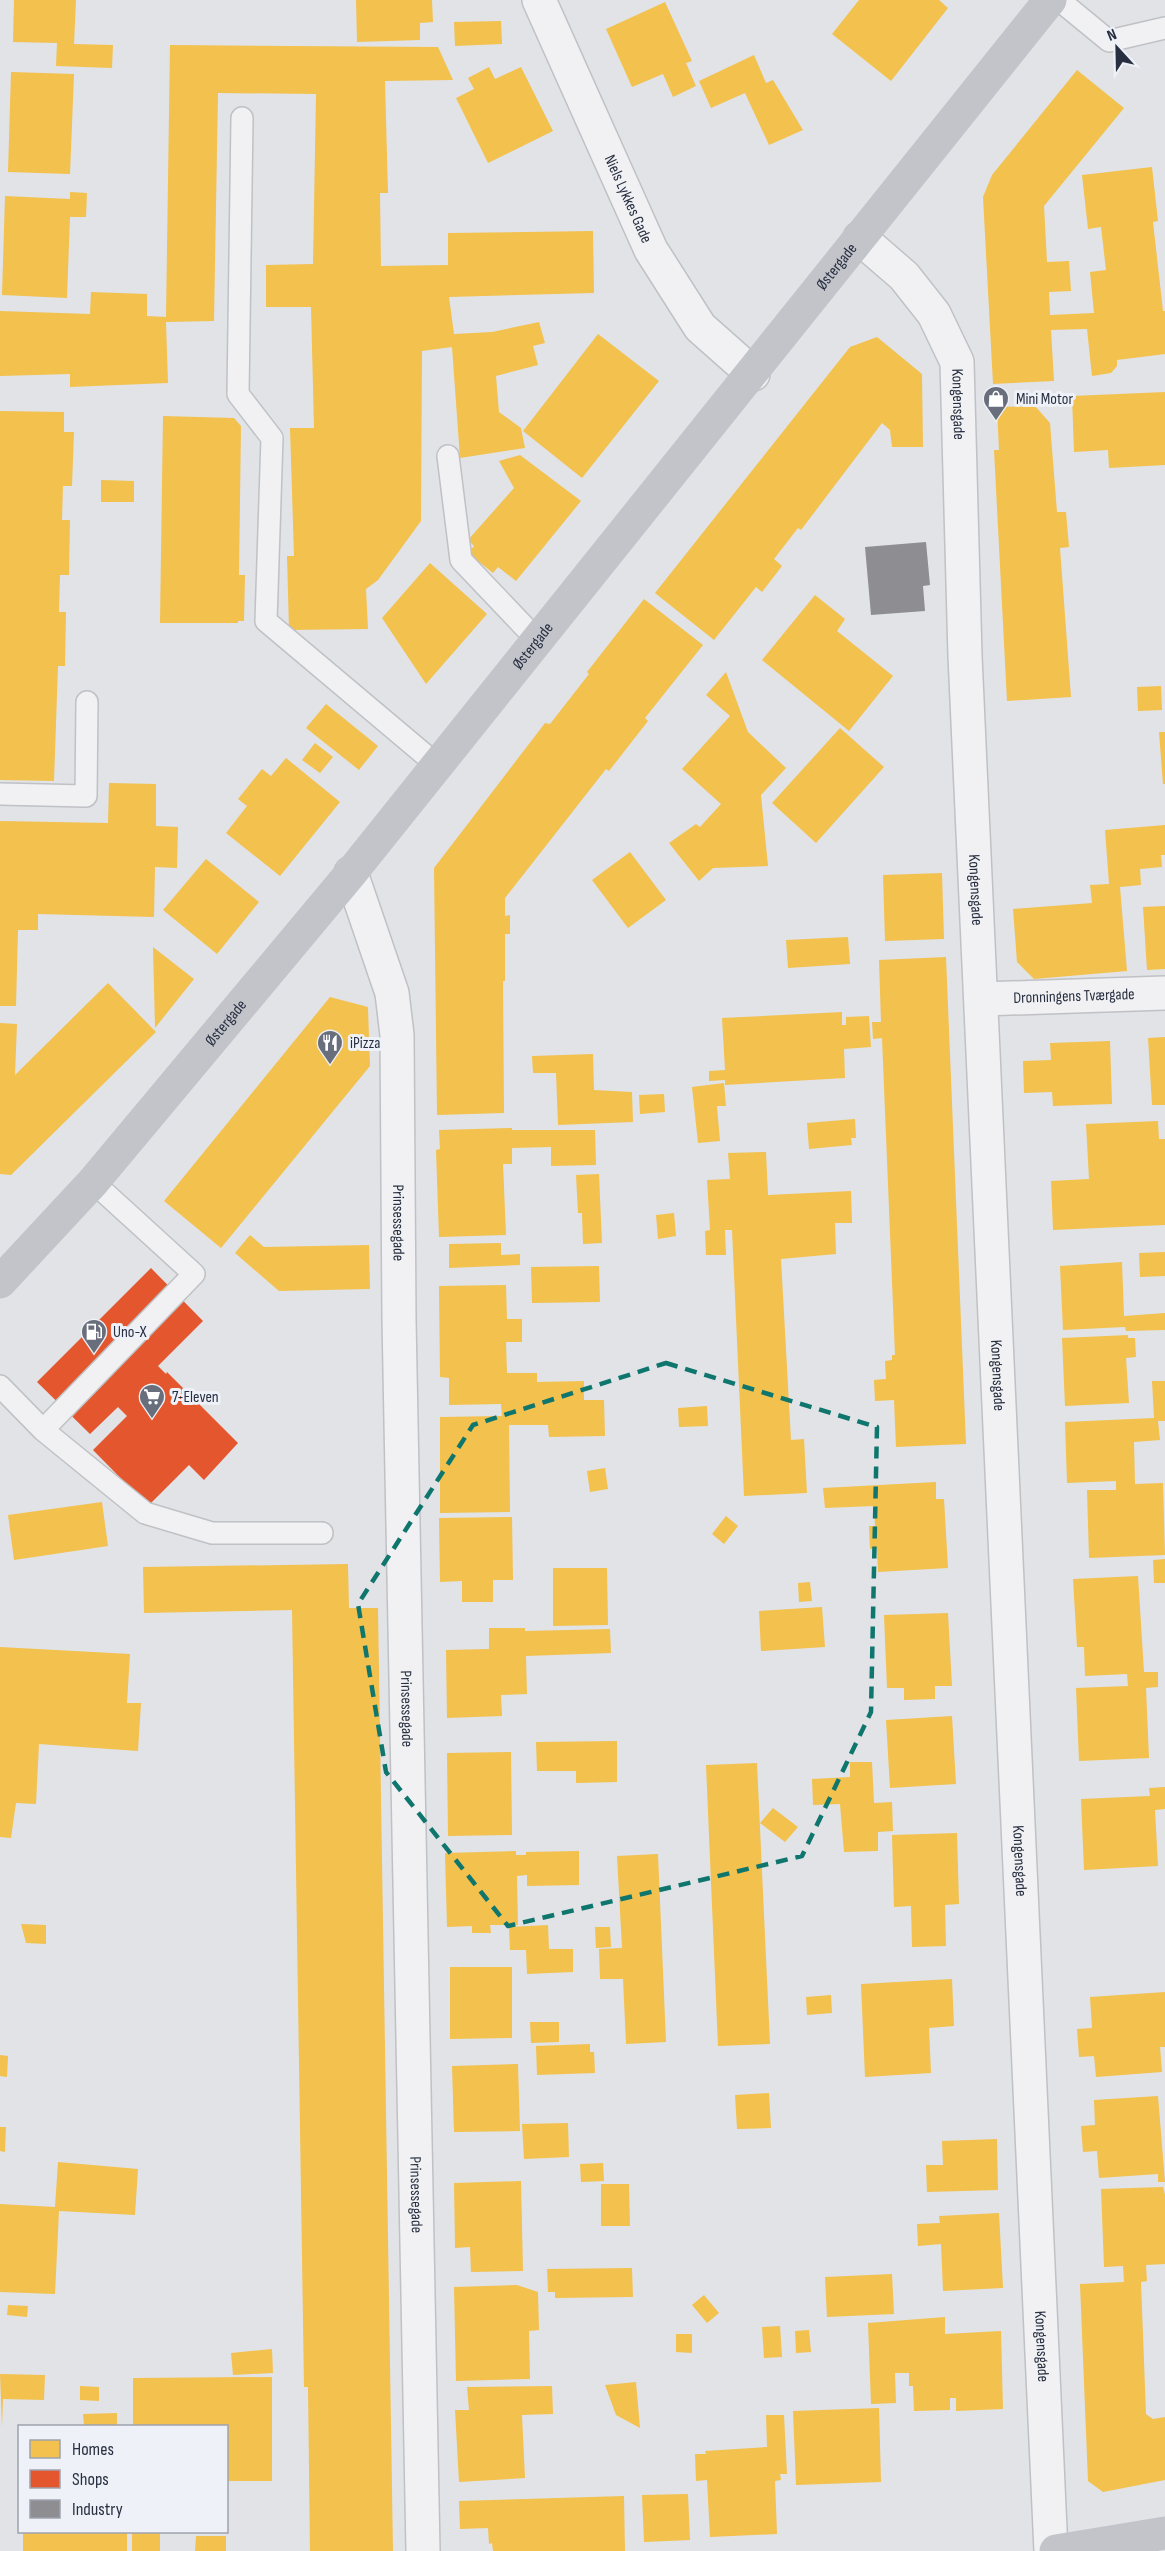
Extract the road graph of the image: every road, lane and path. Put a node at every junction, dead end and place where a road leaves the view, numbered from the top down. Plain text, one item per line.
1 (539, 0) edge
2 (1050, 0) edge
3 (1059, 0) edge
4 (1165, 28) edge
5 (242, 118) dead end
6 (860, 238) junction
7 (753, 374) junction
8 (448, 456) dead end
9 (538, 641) junction
10 (87, 702) dead end
11 (437, 765) junction
12 (0, 794) edge
13 (351, 873) junction
14 (1165, 993) edge
15 (982, 999) junction
16 (93, 1182) junction
17 (0, 1282) edge
18 (0, 1386) edge
19 (43, 1430) junction
20 (322, 1533) dead end
21 (1165, 2533) edge
22 (423, 2551) edge
23 (1051, 2551) edge
24 (1056, 2551) edge

1 - 7 street, Niels Lykkes Gade
2 - 6 main road, Østergade
3 - 4 lane
5 - 11 lane
6 - 7 main road, Østergade
6 - 15 street, Kongensgade
7 - 9 main road, Østergade
8 - 9 lane
9 - 11 main road, Østergade
10 - 12 lane
11 - 13 main road, Østergade
13 - 16 main road, Østergade
13 - 22 street, Prinsessegade
14 - 15 street, Dronningens Tværgade
15 - 23 street, Kongensgade
16 - 17 main road, Østergade
16 - 19 lane
18 - 19 lane
19 - 20 lane
21 - 24 main road

